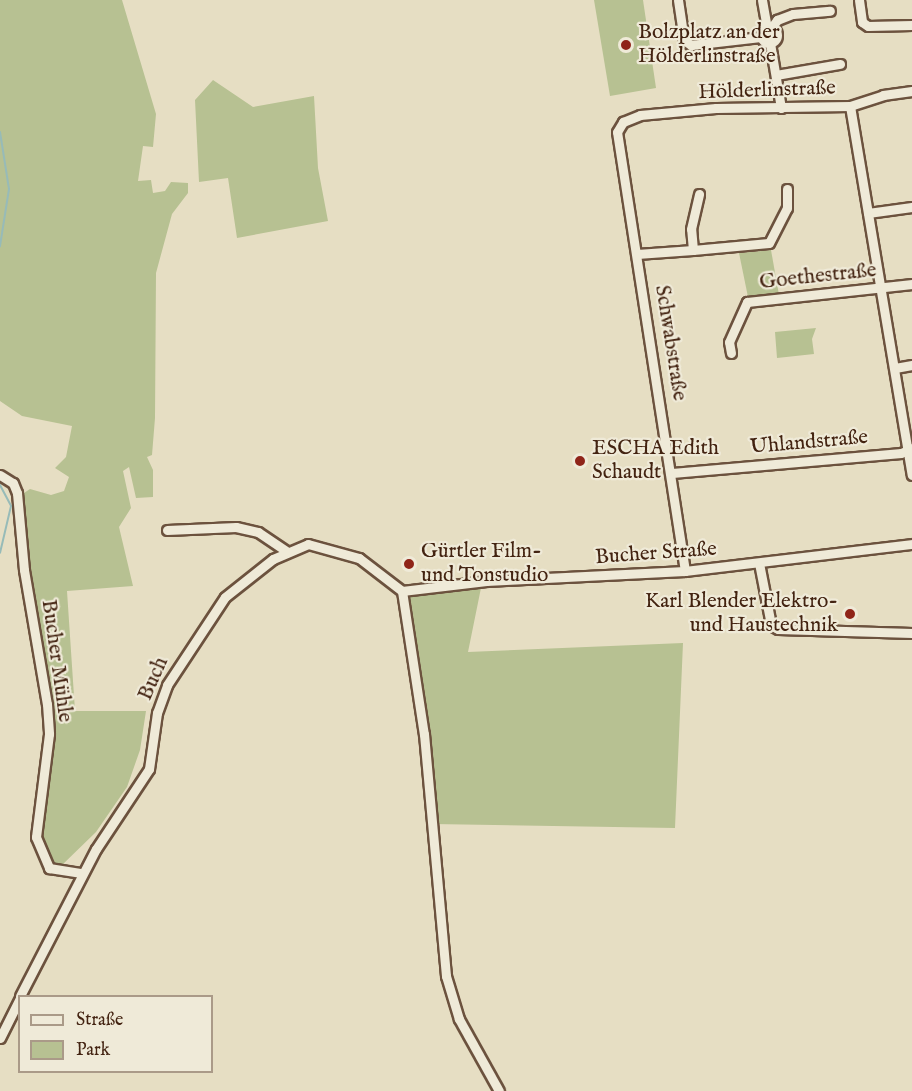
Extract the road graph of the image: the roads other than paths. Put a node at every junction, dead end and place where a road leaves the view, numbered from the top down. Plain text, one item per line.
1 (678, 0) edge
2 (762, 0) edge
3 (859, 0) edge
4 (830, 11) dead end
5 (912, 25) edge
6 (770, 27) junction
7 (761, 37) junction
8 (770, 43) junction
9 (840, 64) dead end
10 (776, 75) junction
11 (912, 91) edge
12 (850, 106) junction
13 (781, 108) junction
14 (623, 122) joint
15 (787, 189) dead end
16 (699, 194) dead end
17 (912, 207) edge
18 (867, 213) junction
19 (693, 250) junction
20 (637, 254) junction
21 (912, 284) edge
22 (881, 289) junction
23 (731, 353) dead end
24 (912, 365) edge
25 (895, 368) junction
26 (910, 448) edge
27 (672, 473) junction
28 (0, 475) edge
29 (912, 475) edge
30 (167, 530) dead end
31 (912, 544) edge
32 (286, 551) junction
33 (759, 563) junction
34 (685, 572) junction
35 (402, 591) junction
36 (912, 633) edge
37 (82, 873) junction
38 (21, 995) edge
39 (18, 1001) edge
40 (0, 1038) edge
41 (499, 1091) edge

1 - 7 street
2 - 6 street
3 - 5 street
4 - 6 street
6 - 7 street
6 - 8 street
7 - 8 street
8 - 10 street
9 - 10 street
10 - 13 street
11 - 12 street, Hölderlinstraße
12 - 13 street, Hölderlinstraße
12 - 18 street
13 - 14 street, Hölderlinstraße
14 - 20 street, Schwabstraße
15 - 19 street
16 - 19 street
17 - 18 street
18 - 22 street
19 - 20 street
20 - 27 street, Schwabstraße
21 - 22 street, Goethestraße
22 - 23 street, Goethestraße
22 - 25 street
24 - 25 street
25 - 26 street
26 - 27 street, Uhlandstraße
26 - 29 street
27 - 34 street, Schwabstraße
28 - 37 street, Bucher Mühle
30 - 32 street
31 - 33 street, Bucher Straße
32 - 35 street, Buch
32 - 37 street, Buch
33 - 34 street, Bucher Straße
33 - 36 street
34 - 35 street, Bucher Straße
35 - 41 street
37 - 38 street
39 - 40 street

